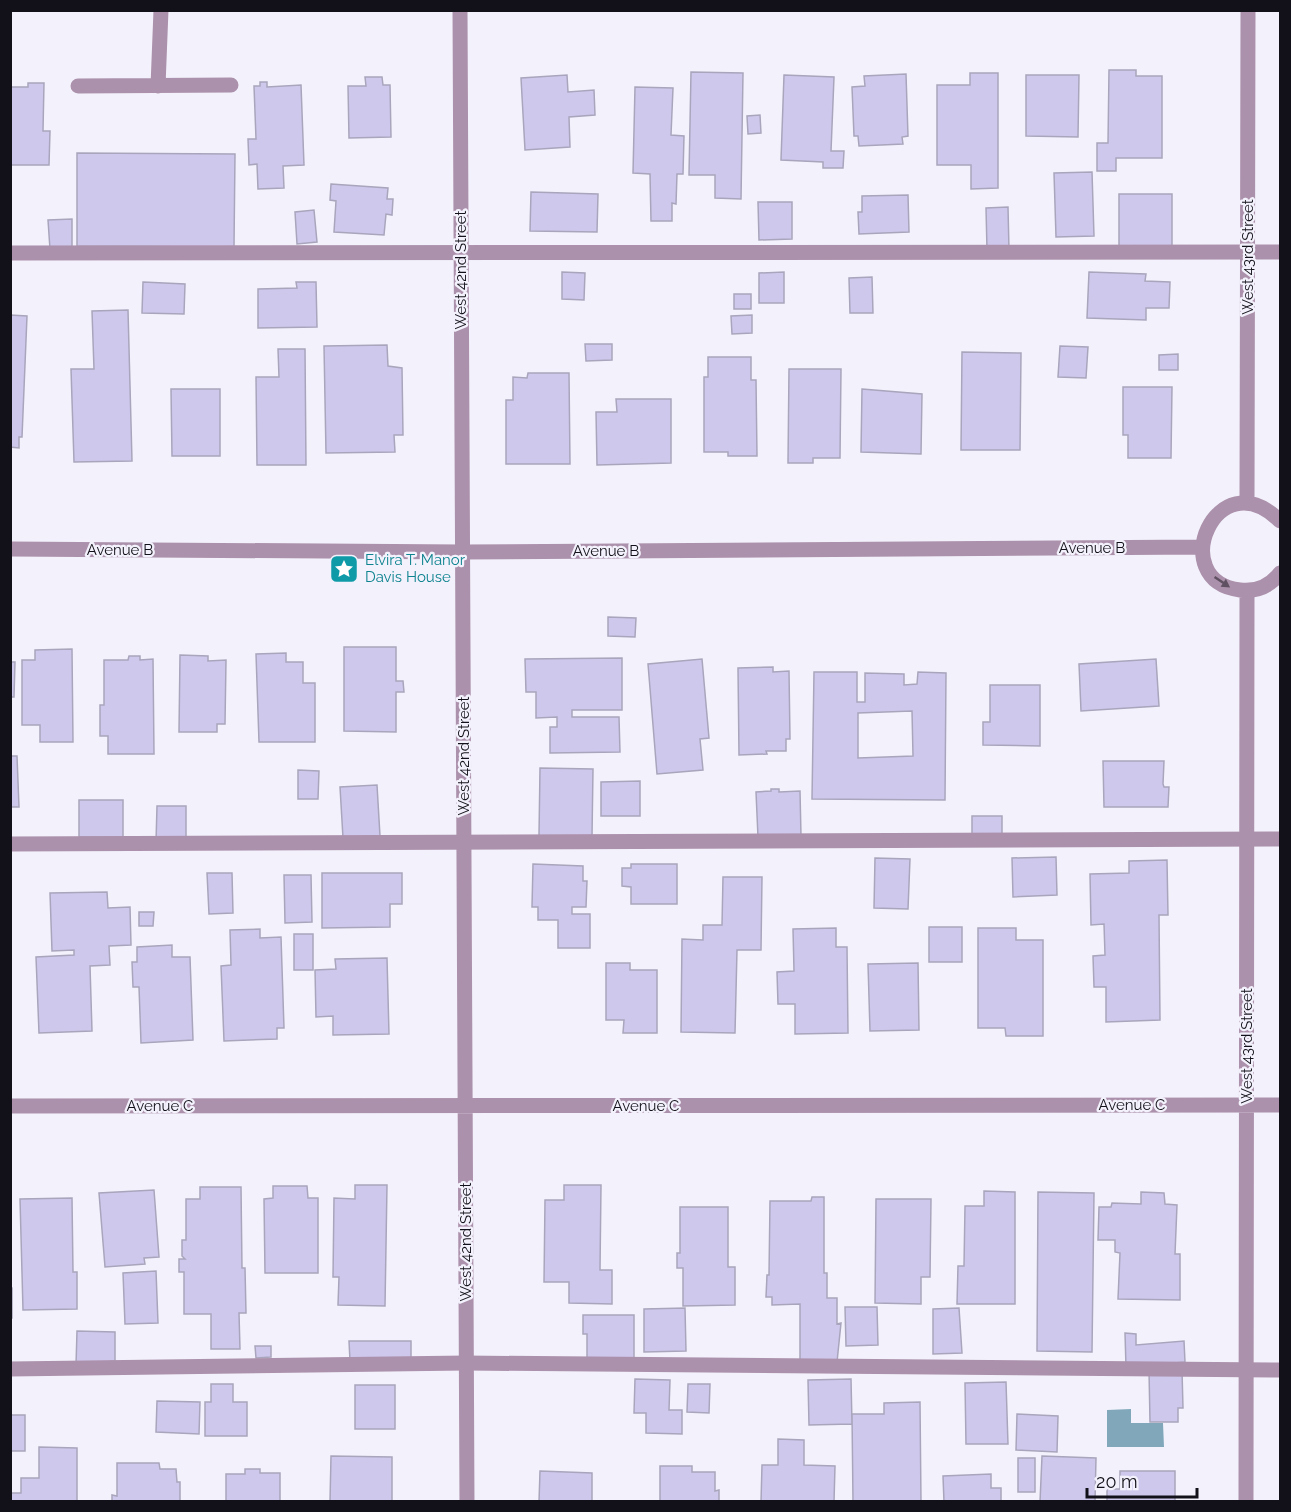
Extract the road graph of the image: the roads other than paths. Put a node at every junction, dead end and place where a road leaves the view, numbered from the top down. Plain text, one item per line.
1 (161, 10) edge
2 (460, 10) edge
3 (1248, 10) edge
4 (231, 85) dead end
5 (78, 86) dead end
6 (158, 86) junction
7 (1248, 252) junction
8 (1281, 252) edge
9 (10, 253) edge
10 (461, 253) junction
11 (1247, 503) junction
12 (1281, 521) edge
13 (1202, 547) junction
14 (10, 549) edge
15 (463, 552) junction
16 (1281, 573) edge
17 (1247, 591) junction
18 (1246, 839) junction
19 (1281, 839) edge
20 (464, 843) junction
21 (10, 844) edge
22 (1247, 1105) junction
23 (10, 1106) edge
24 (465, 1106) junction
25 (1281, 1106) edge
26 (466, 1363) junction
27 (10, 1369) edge
28 (1246, 1370) junction
29 (1281, 1370) edge
30 (467, 1502) edge
31 (1246, 1502) edge

1 - 6 street
2 - 10 street, West 42nd Street
3 - 7 street, West 43rd Street
4 - 6 street
5 - 6 street
7 - 8 street
7 - 10 street
7 - 11 street, West 43rd Street
9 - 10 street
10 - 15 street, West 42nd Street
11 - 12 street
11 - 13 street
13 - 15 street, Avenue B
13 -> 17 street
14 - 15 street, Avenue B
15 - 20 street, West 42nd Street
16 - 17 street
17 - 18 street, West 43rd Street
18 - 19 street
18 - 20 street
18 - 22 street, West 43rd Street
20 - 21 street
20 - 24 street, West 42nd Street
22 - 24 street, Avenue C
22 - 25 street, Avenue C
22 - 28 street, West 43rd Street
23 - 24 street, Avenue C
24 - 26 street, West 42nd Street
26 - 27 street
26 - 28 street
26 - 30 street, West 42nd Street
28 - 29 street
28 - 31 street, West 43rd Street

